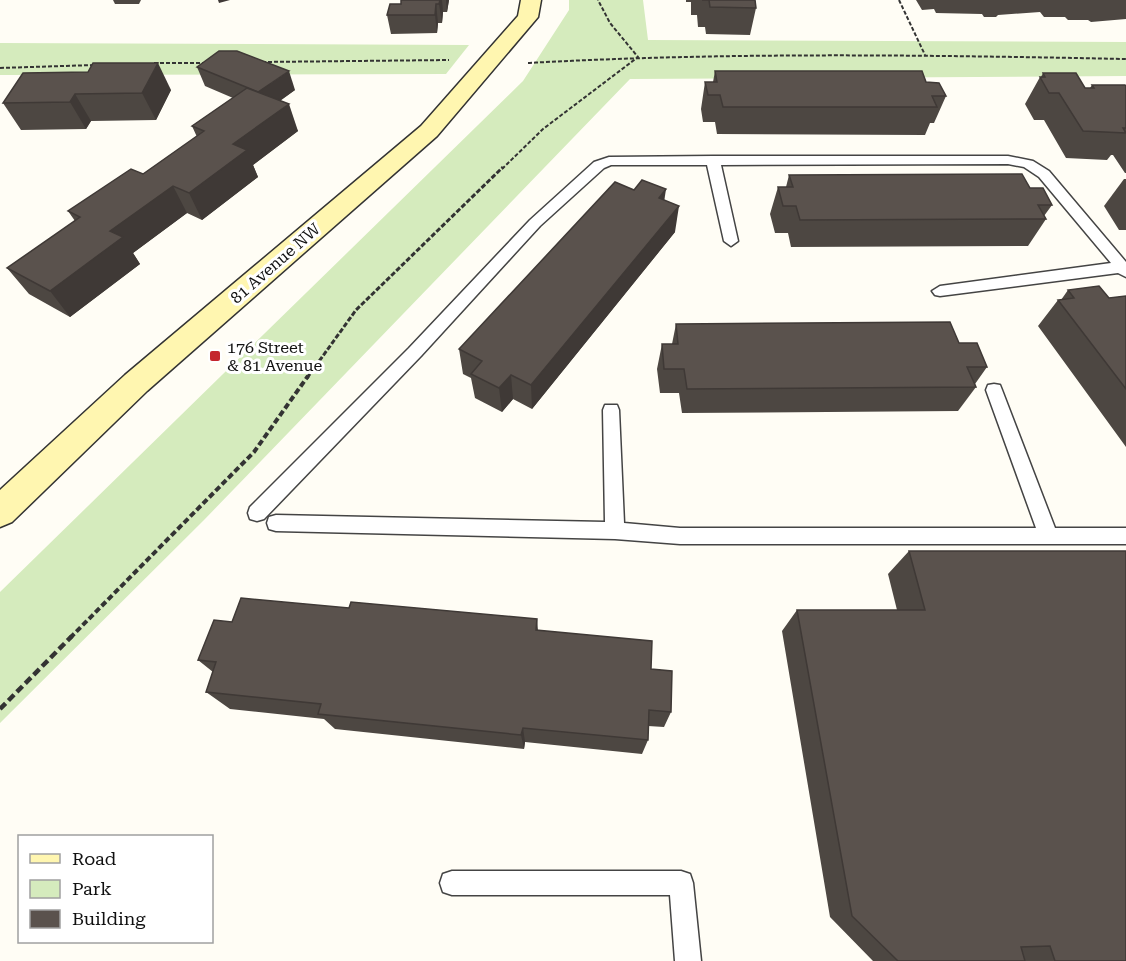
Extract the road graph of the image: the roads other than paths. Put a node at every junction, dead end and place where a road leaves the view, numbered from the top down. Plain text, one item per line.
1 (531, 0) edge
2 (712, 160) junction
3 (731, 241) dead end
4 (1124, 269) edge
5 (940, 291) dead end
6 (994, 390) dead end
7 (611, 410) dead end
8 (0, 512) edge
9 (257, 513) dead end
10 (276, 523) dead end
11 (615, 531) junction
12 (1048, 536) junction
13 (1126, 536) edge
14 (452, 883) dead end
15 (688, 961) edge

1 - 8 street, 81 Avenue NW
2 - 3 lane
2 - 4 lane
2 - 9 lane
4 - 5 lane
6 - 12 lane
7 - 11 lane
10 - 11 lane
11 - 12 lane
12 - 13 lane
14 - 15 lane

